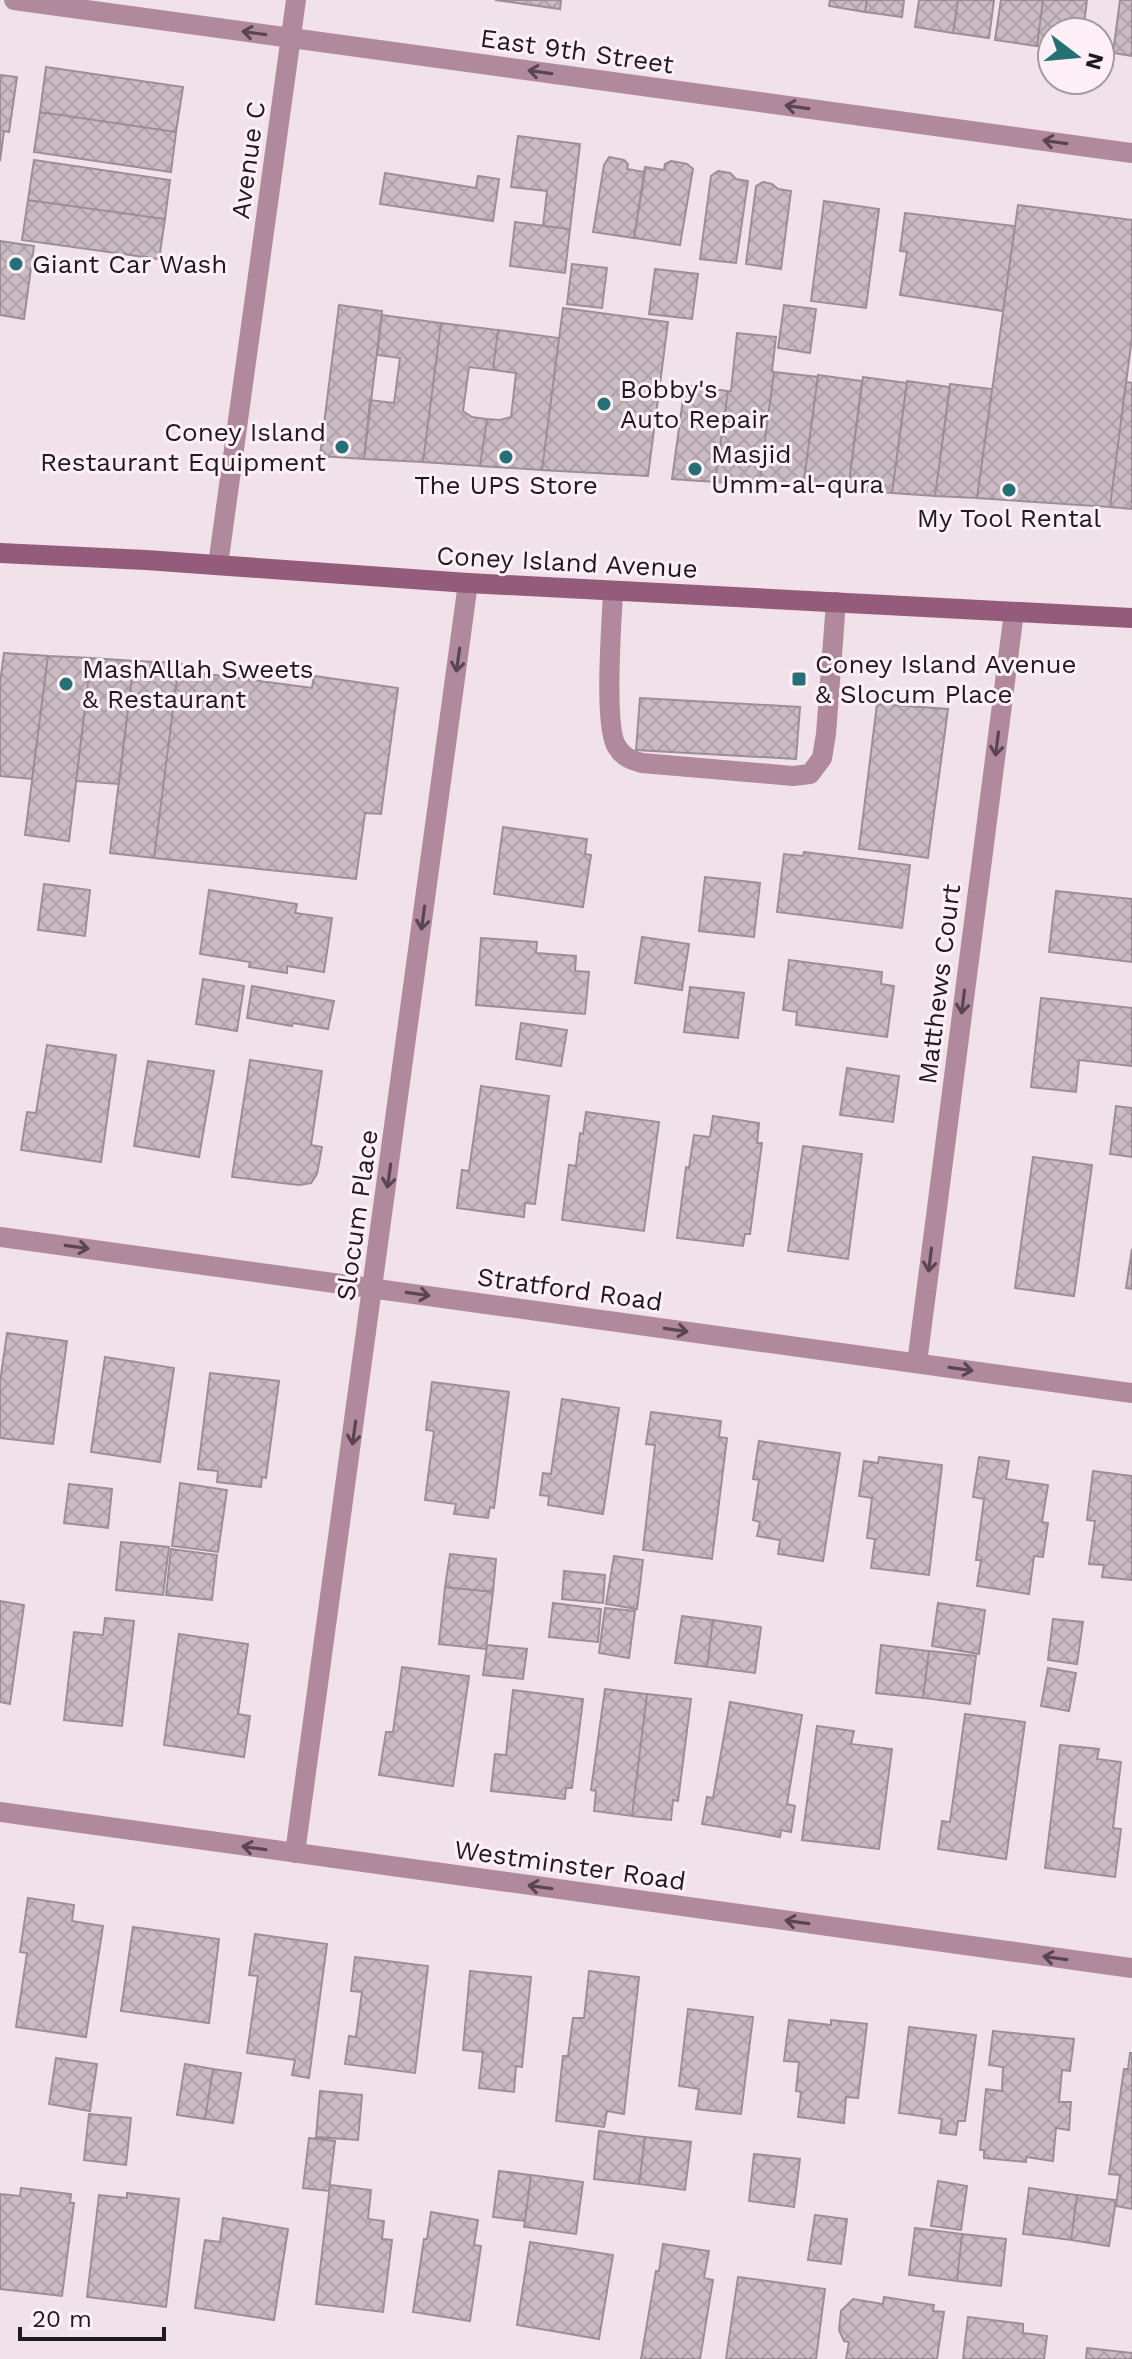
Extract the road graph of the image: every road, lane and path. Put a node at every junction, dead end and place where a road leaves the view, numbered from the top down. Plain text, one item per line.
1 (14, 0) edge
2 (296, 0) edge
3 (291, 38) junction
4 (1132, 153) edge
5 (0, 553) edge
6 (218, 565) junction
7 (468, 583) junction
8 (613, 591) junction
9 (836, 602) junction
10 (1014, 612) junction
11 (1132, 618) edge
12 (0, 1237) edge
13 (374, 1288) junction
14 (917, 1363) junction
15 (1132, 1393) edge
16 (0, 1812) edge
17 (295, 1853) junction
18 (1132, 1968) edge

3 -> 1 street, East 9th Street
2 - 3 street, Avenue C
4 -> 3 street, East 9th Street
3 - 6 street, Avenue C
5 - 6 main road, Coney Island Avenue
6 - 7 main road, Coney Island Avenue
7 - 8 main road, Coney Island Avenue
7 -> 13 street, Slocum Place
8 - 9 main road, Coney Island Avenue
8 - 9 street
9 - 10 main road, Coney Island Avenue
10 - 11 main road, Coney Island Avenue
10 -> 14 street, Matthews Court
12 -> 13 street, Stratford Road
13 -> 14 street, Stratford Road
13 -> 17 street, Slocum Place
14 -> 15 street, Stratford Road
17 -> 16 street, Westminster Road
18 -> 17 street, Westminster Road

